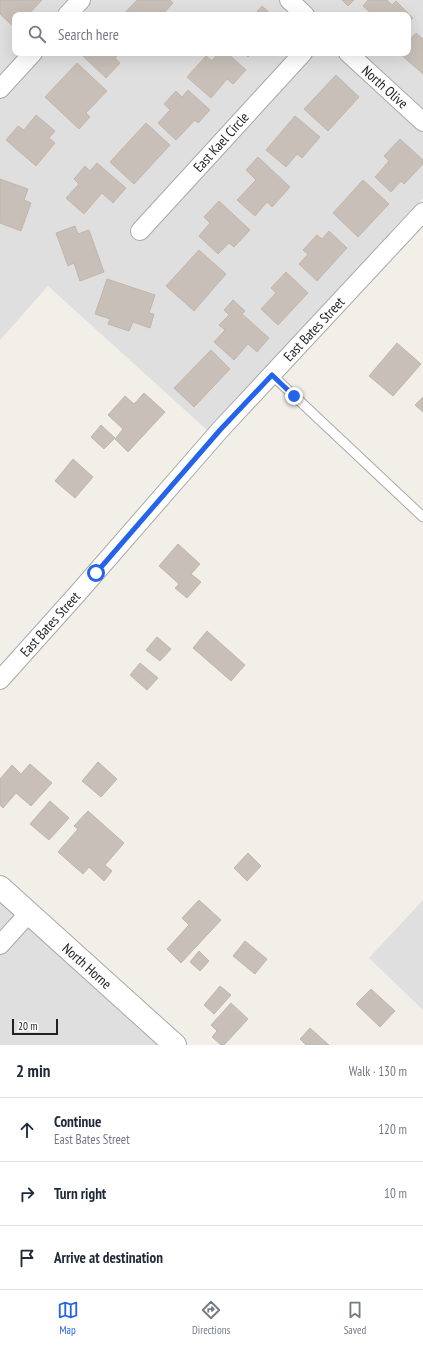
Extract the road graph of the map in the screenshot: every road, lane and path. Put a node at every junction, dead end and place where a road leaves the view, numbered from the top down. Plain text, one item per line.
1 (81, 0) edge
2 (289, 0) edge
3 (70, 12) edge
4 (302, 12) edge
5 (30, 56) edge
6 (300, 56) edge
7 (351, 56) edge
8 (0, 89) edge
9 (423, 122) edge
10 (423, 212) edge
11 (140, 231) dead end
12 (272, 375) junction
13 (423, 517) edge
14 (0, 680) edge
15 (0, 887) edge
16 (28, 914) junction
17 (0, 945) edge
18 (175, 1045) edge

1 - 3 street
2 - 4 street
5 - 8 street
6 - 11 street, East Kael Circle
7 - 9 street, North Olive
10 - 12 street, East Bates Street
12 - 13 lane
12 - 14 street, East Bates Street
15 - 16 street, North Horne
16 - 17 street
16 - 18 street, North Horne

